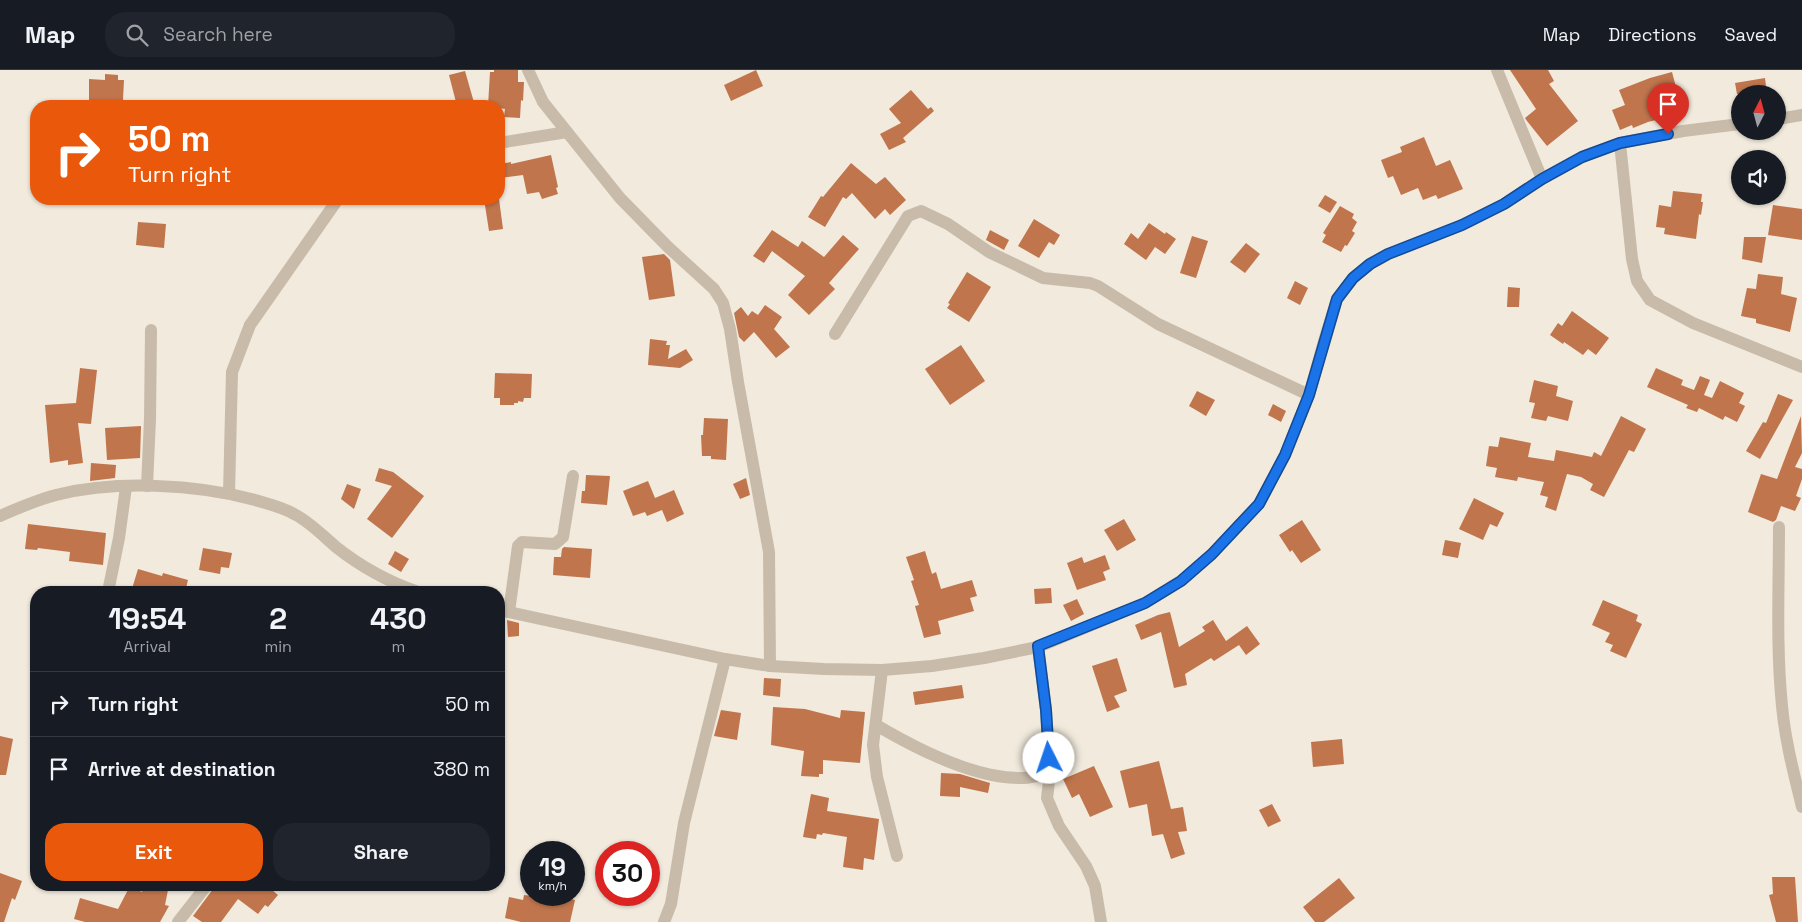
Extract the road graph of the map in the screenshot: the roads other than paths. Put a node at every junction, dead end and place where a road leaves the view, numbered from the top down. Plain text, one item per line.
1 (528, 70) edge
2 (1497, 70) edge
3 (1802, 115) edge
4 (1786, 117) edge
5 (1731, 125) edge
6 (567, 132) junction
7 (505, 143) edge
8 (1620, 143) junction
9 (1542, 179) junction
10 (334, 205) edge
11 (151, 330) dead end
12 (836, 334) dead end
13 (1802, 367) edge
14 (1309, 395) junction
15 (573, 476) dead end
16 (147, 486) junction
17 (126, 487) junction
18 (229, 493) junction
19 (0, 516) edge
20 (1779, 527) dead end
21 (109, 586) edge
22 (402, 586) edge
23 (505, 606) edge
24 (505, 611) edge
25 (1038, 646) junction
26 (725, 659) junction
27 (770, 666) junction
28 (882, 670) junction
29 (876, 724) junction
30 (1050, 774) junction
31 (1802, 806) edge
32 (897, 856) dead end
33 (202, 891) edge
34 (178, 922) edge
35 (664, 922) edge
36 (1101, 922) edge

1 - 6 street
2 - 9 street
3 - 4 street
5 - 8 street
6 - 7 street
6 - 27 street
8 - 9 street
8 - 13 street
9 - 14 street
10 - 18 street
11 - 16 street
12 - 14 street
14 - 25 street
15 - 23 street
16 - 17 street
16 - 18 street
17 - 19 street
17 - 21 street
18 - 22 street
20 - 31 street
24 - 26 street
25 - 28 street
25 - 30 street
26 - 27 street
26 - 35 street
27 - 28 street
28 - 29 street
29 - 30 street
29 - 32 street
30 - 36 street
33 - 34 street

